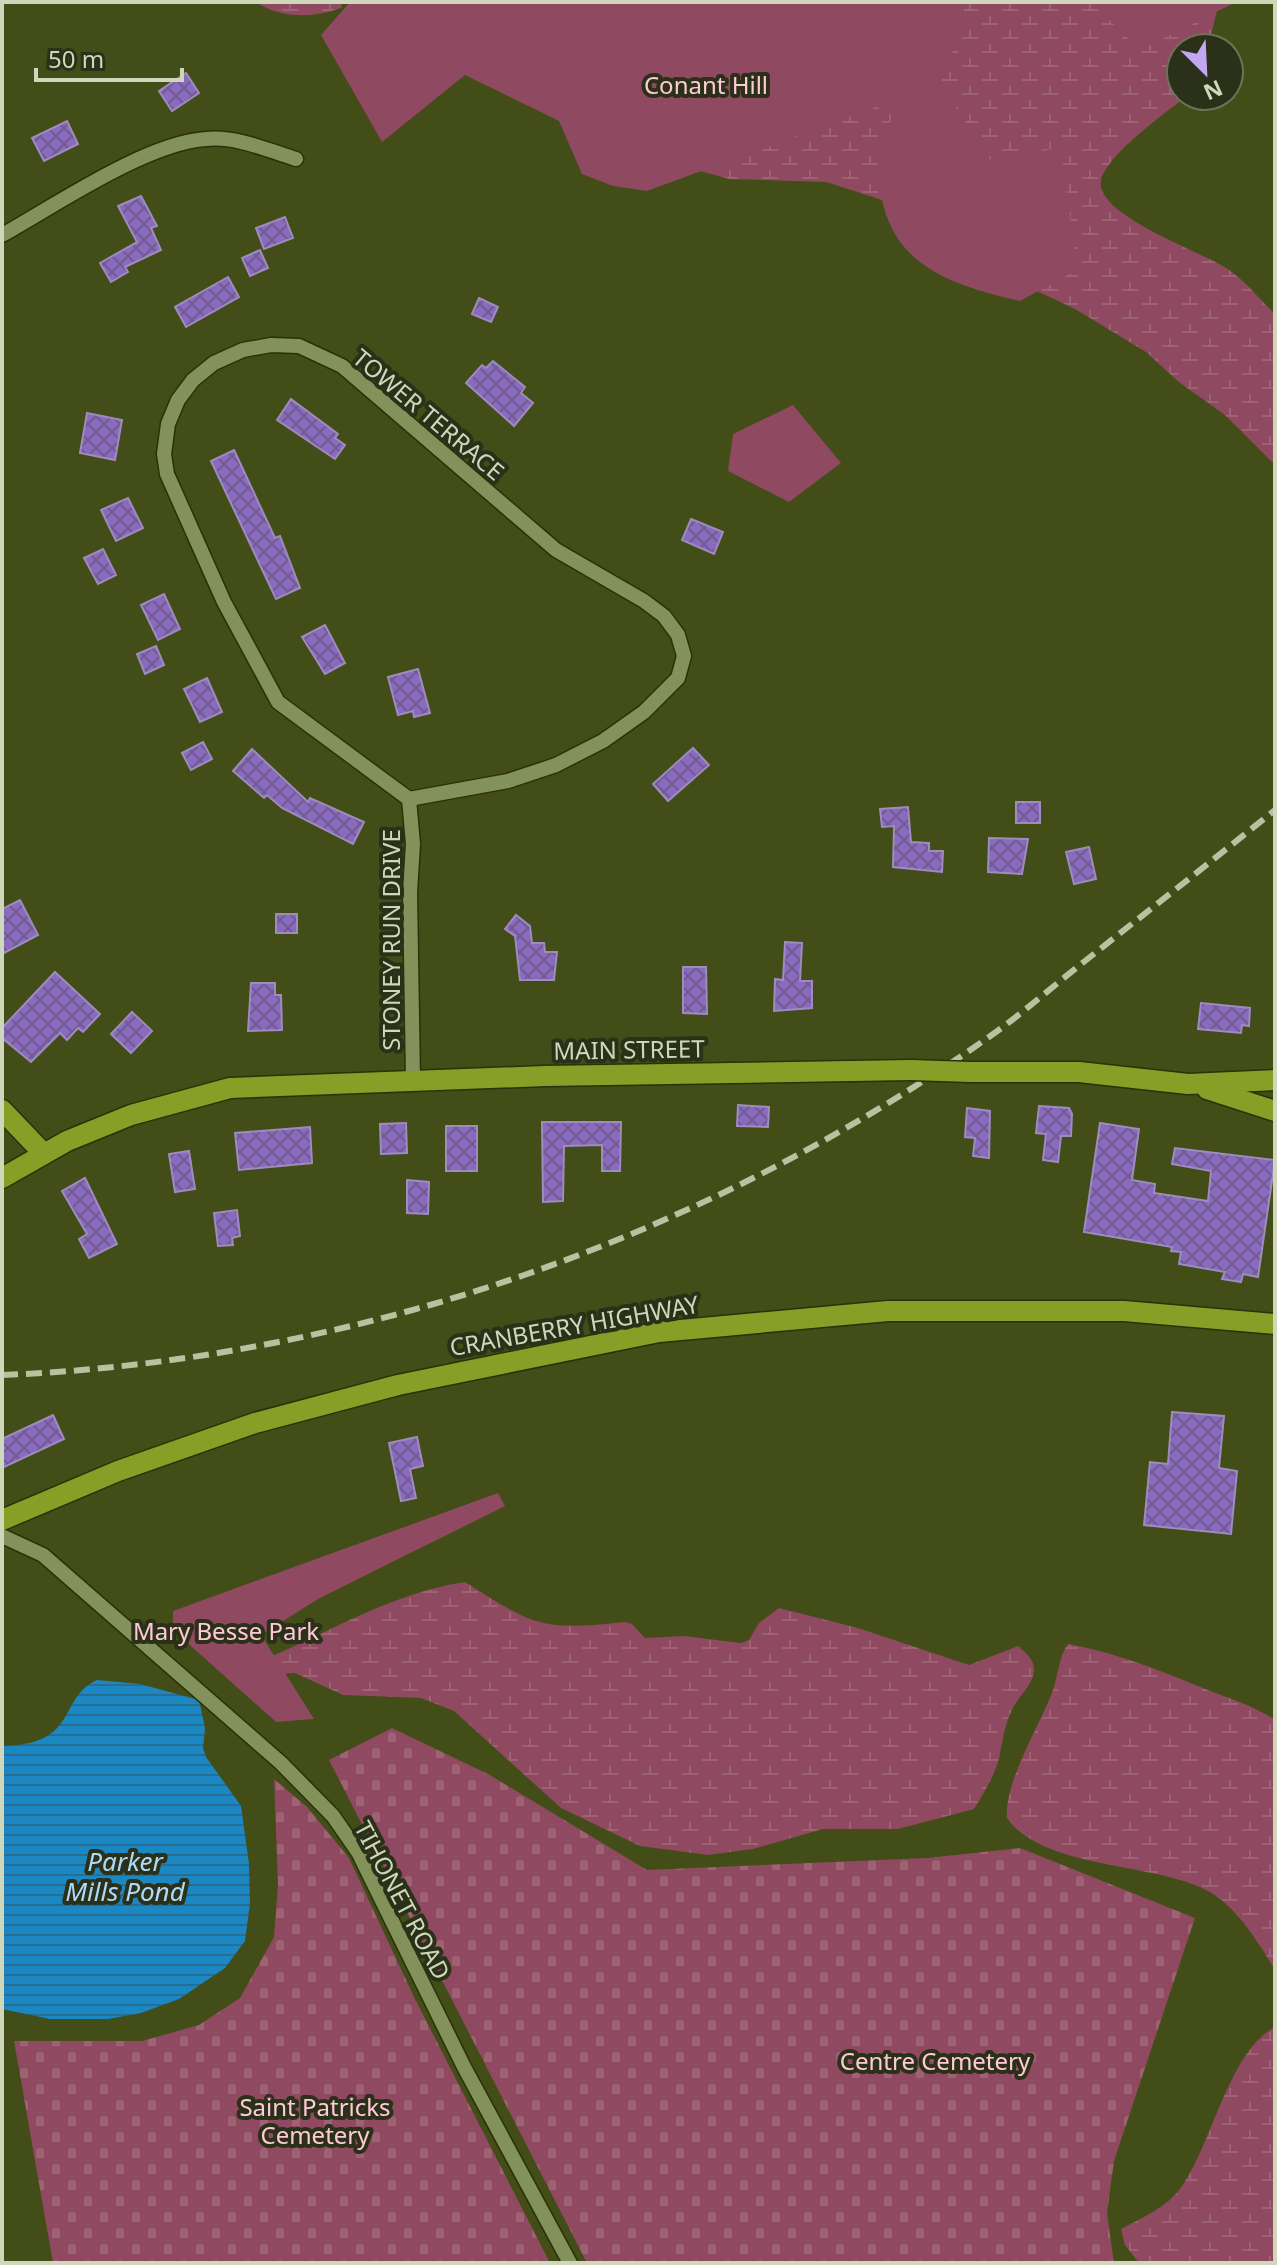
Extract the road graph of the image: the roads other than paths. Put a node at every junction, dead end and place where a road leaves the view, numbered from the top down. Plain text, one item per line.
1 (296, 159) dead end
2 (2, 235) edge
3 (409, 799) junction
4 (413, 1080) junction
5 (1275, 1080) edge
6 (1188, 1084) junction
7 (2, 1110) edge
8 (1275, 1111) edge
9 (44, 1154) junction
10 (2, 1178) edge
11 (1275, 1324) edge
12 (2, 1520) edge
13 (2, 1536) edge
14 (570, 2263) edge

1 - 2 street
3 - 3 street, TOWER TERRACE
3 - 4 street, STONEY RUN DRIVE
4 - 6 main road, MAIN STREET, bridge
4 - 9 main road, MAIN STREET
5 - 6 main road, MAIN STREET
6 - 8 main road
7 - 9 main road
9 - 10 main road, MAIN STREET
11 - 12 main road, CRANBERRY HIGHWAY
13 - 14 street, TIHONET ROAD

